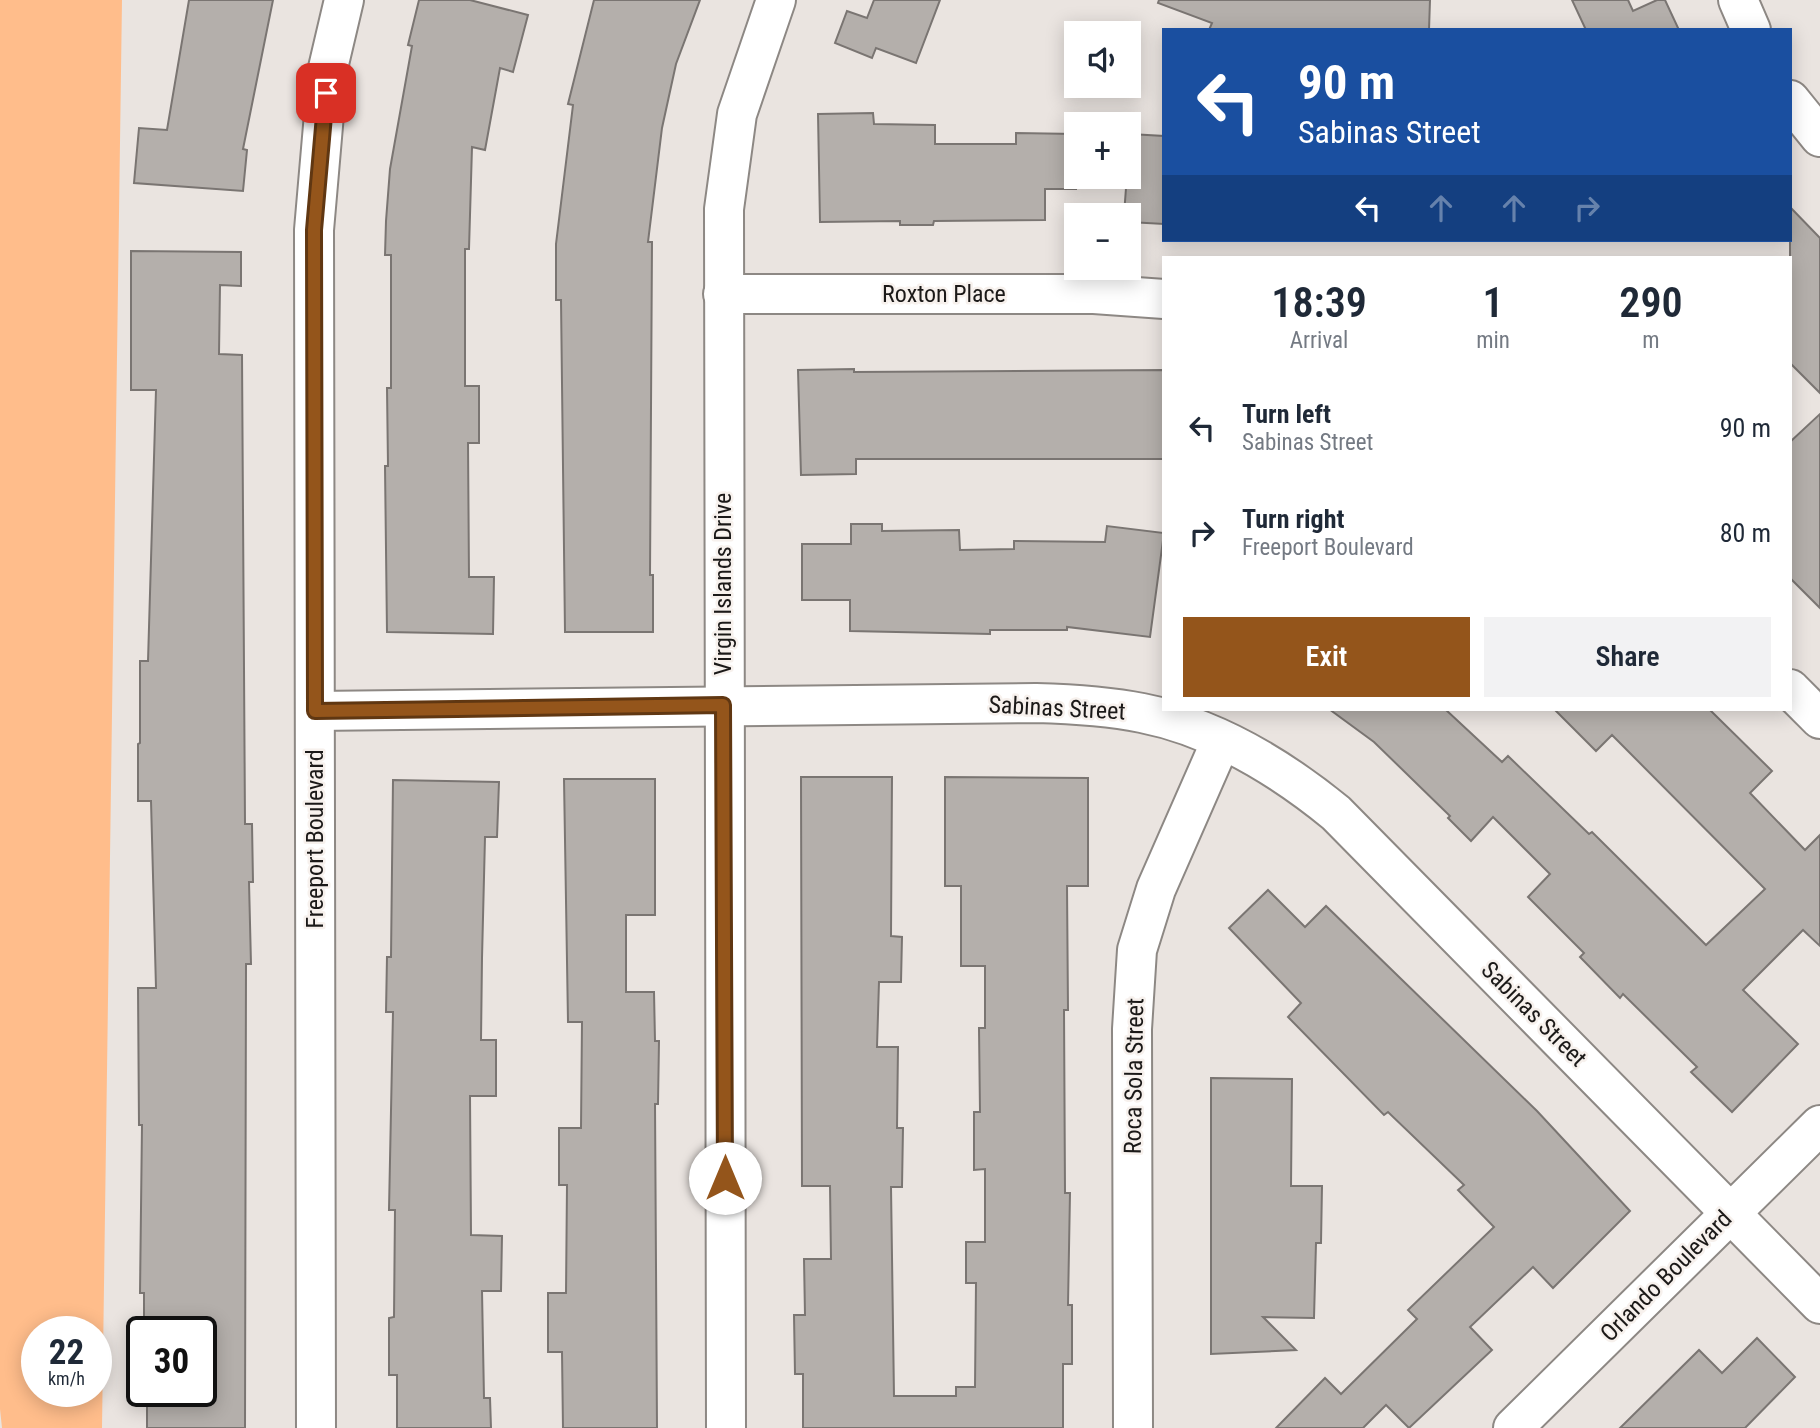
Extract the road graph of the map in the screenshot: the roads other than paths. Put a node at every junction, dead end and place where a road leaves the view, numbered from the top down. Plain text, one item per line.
1 (344, 0) edge
2 (776, 0) edge
3 (1738, 0) edge
4 (1750, 28) edge
5 (1792, 102) edge
6 (1820, 137) edge
7 (723, 294) junction
8 (1162, 299) edge
9 (1792, 691) edge
10 (723, 705) junction
11 (315, 711) junction
12 (1820, 719) edge
13 (1221, 741) junction
14 (1820, 1125) edge
15 (1730, 1213) junction
16 (1820, 1304) edge
17 (316, 1428) edge
18 (726, 1428) edge
19 (1133, 1428) edge
20 (1513, 1428) edge

1 - 11 street, Freeport Boulevard
2 - 7 street, Virgin Islands Drive
3 - 4 street
5 - 6 street
7 - 8 street, Roxton Place
7 - 10 street, Virgin Islands Drive
9 - 12 street
10 - 11 street, Sabinas Street
10 - 13 street, Sabinas Street
10 - 18 street, Virgin Islands Drive
11 - 17 street, Freeport Boulevard
13 - 15 street, Sabinas Street
13 - 19 street, Roca Sola Street
14 - 15 street, Orlando Boulevard
15 - 16 street, Sabinas Street
15 - 20 street, Orlando Boulevard

